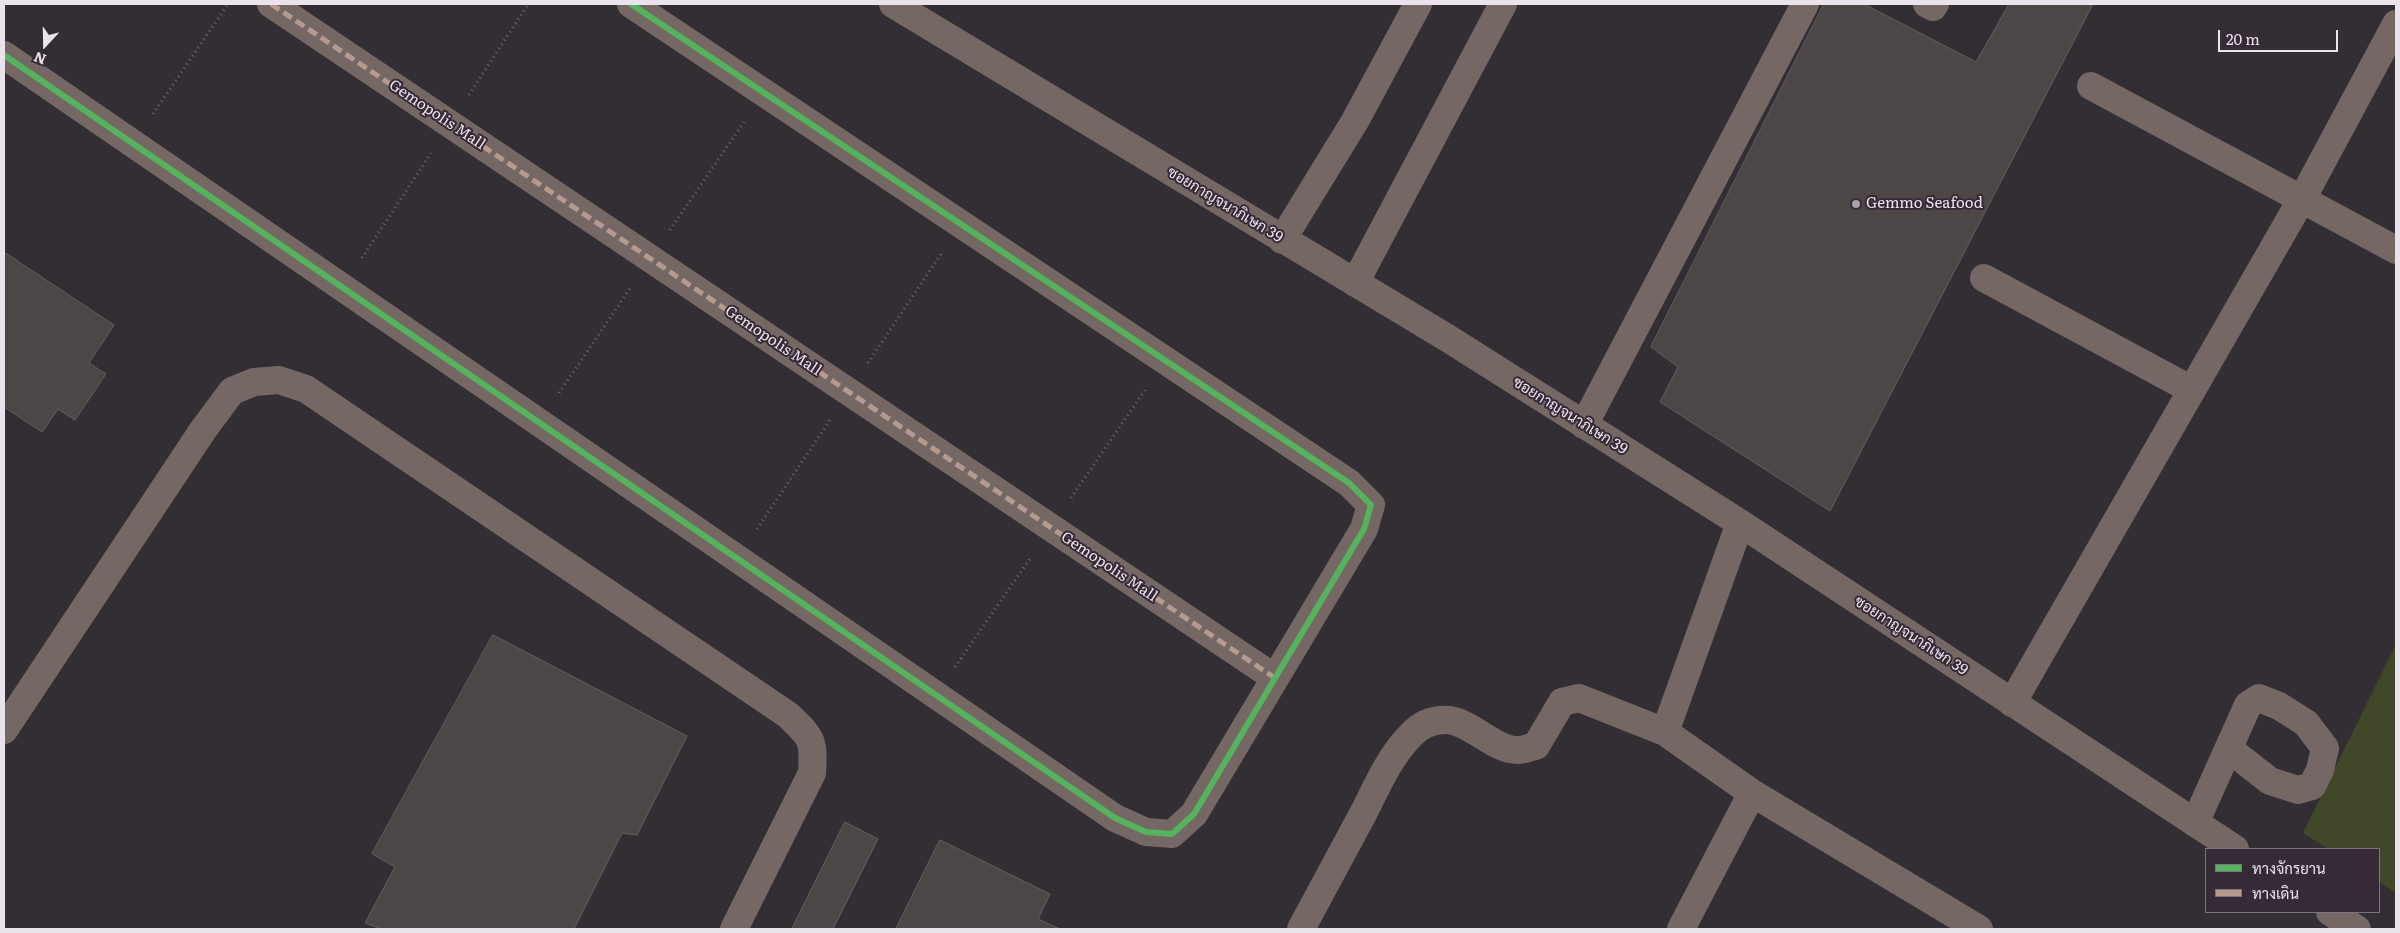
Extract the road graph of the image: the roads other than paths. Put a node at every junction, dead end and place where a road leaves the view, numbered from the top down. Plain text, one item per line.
1 (271, 4) edge
2 (631, 4) edge
3 (893, 4) edge
4 (1418, 4) edge
5 (1503, 4) edge
6 (1806, 4) edge
7 (1927, 4) edge
8 (1935, 4) edge
9 (2396, 24) edge
10 (4, 55) edge
11 (2091, 86) dead end
12 (2302, 199) junction
13 (1282, 240) junction
14 (2396, 250) edge
15 (1984, 278) dead end
16 (1355, 283) junction
17 (2192, 390) junction
18 (1584, 425) junction
19 (1740, 523) junction
20 (1275, 678) junction
21 (2012, 703) junction
22 (4, 730) edge
23 (1665, 732) junction
24 (2229, 749) dead end
25 (1752, 793) junction
26 (2195, 823) junction
27 (2233, 848) edge
28 (2332, 913) edge
29 (734, 929) edge
30 (1301, 929) edge
31 (1682, 929) edge
32 (1978, 929) edge
33 (2357, 929) edge

1 - 20 street, Gemopolis Mall
2 - 20 street
3 - 13 street, ซอยกาญจนาภิเษก 39
4 - 13 street
5 - 16 street
6 - 18 street
7 - 8 street
9 - 12 street
10 - 20 street
11 - 12 street
12 - 14 street
12 - 17 street
13 - 16 street, ซอยกาญจนาภิเษก 39
15 - 17 street
16 - 18 street, ซอยกาญจนาภิเษก 39
17 - 21 street
18 - 19 street, ซอยกาญจนาภิเษก 39
19 - 21 street, ซอยกาญจนาภิเษก 39
19 - 23 street
21 - 26 street, ซอยกาญจนาภิเษก 39
22 - 29 street
23 - 25 street
23 - 30 street
24 - 26 street
25 - 31 street
25 - 32 street
26 - 27 street, ซอยกาญจนาภิเษก 39
28 - 33 street

